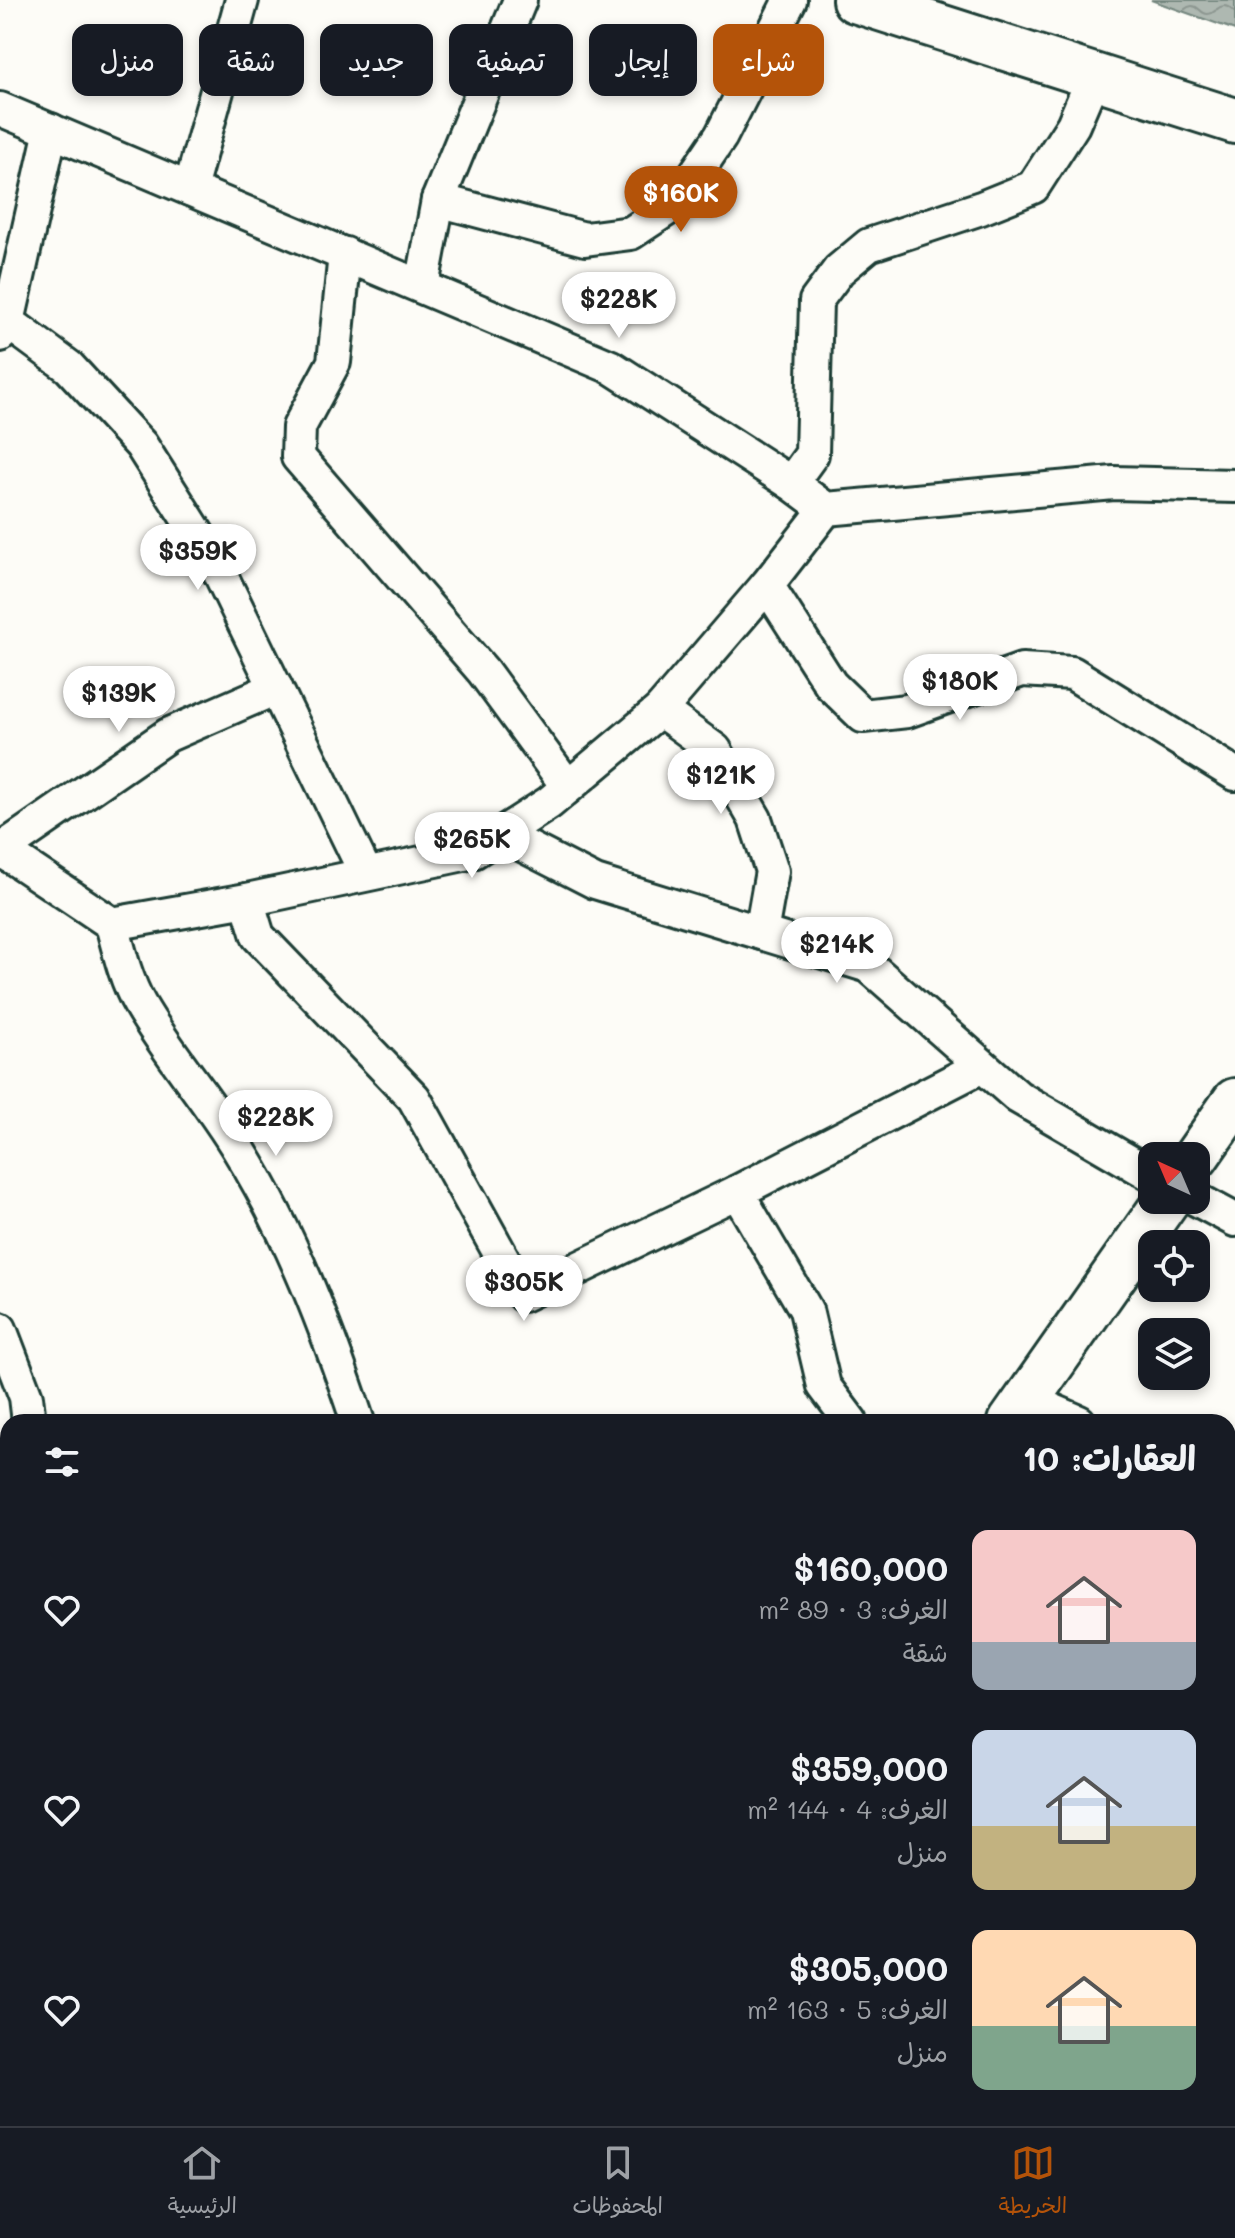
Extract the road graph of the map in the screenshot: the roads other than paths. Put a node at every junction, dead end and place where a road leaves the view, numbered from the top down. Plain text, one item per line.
1 (242, 0) edge
2 (520, 0) edge
3 (790, 0) edge
4 (855, 0) edge
5 (1094, 76) junction
6 (0, 109) edge
7 (1235, 121) edge
8 (51, 130) junction
9 (190, 189) junction
10 (438, 200) junction
11 (345, 254) junction
12 (422, 286) junction
13 (4, 328) edge
14 (791, 483) junction
15 (1235, 486) edge
16 (826, 509) junction
17 (767, 585) junction
18 (276, 688) junction
19 (660, 710) junction
20 (1235, 774) edge
21 (568, 787) junction
22 (501, 834) junction
23 (0, 850) edge
24 (366, 874) junction
25 (247, 900) junction
26 (112, 924) junction
27 (761, 933) junction
28 (982, 1066) junction
29 (1235, 1101) edge
30 (1206, 1142) edge
31 (1138, 1167) edge
32 (737, 1192) junction
33 (1210, 1207) edge
34 (1157, 1214) edge
35 (1235, 1220) edge
36 (0, 1329) edge
37 (1018, 1411) edge
38 (28, 1414) edge
39 (355, 1414) edge
40 (845, 1414) edge

1 - 9 street
2 - 10 street
3 - 10 street
4 - 5 main road
5 - 7 main road
5 - 14 street
6 - 8 street
8 - 9 street
8 - 13 street
9 - 11 street
10 - 12 street
11 - 12 street
11 - 21 street
12 - 14 street
13 - 18 street
14 - 16 street
15 - 16 street
16 - 17 street
17 - 19 street
17 - 20 street
18 - 23 street
18 - 24 street
19 - 21 street
19 - 27 street
21 - 22 street
22 - 24 street
22 - 27 street
23 - 26 street
24 - 25 street
25 - 26 street
25 - 32 street
26 - 39 street
27 - 28 street
28 - 31 street
28 - 32 street
29 - 30 main road
32 - 40 street
33 - 35 street
34 - 37 main road
36 - 38 street

